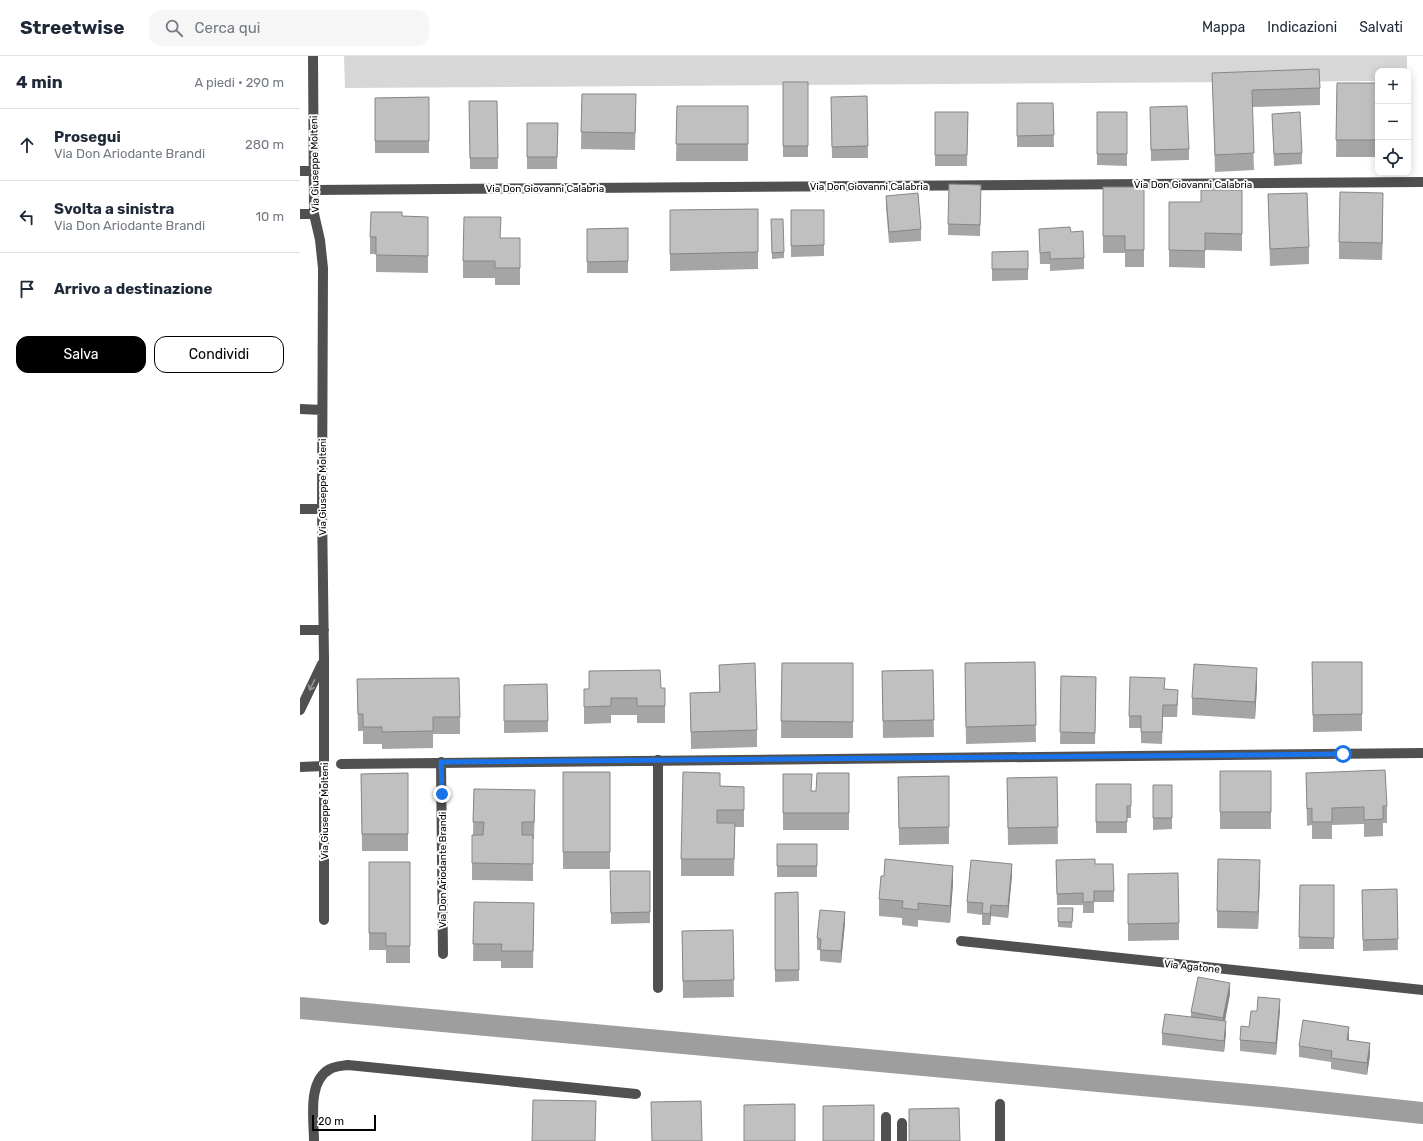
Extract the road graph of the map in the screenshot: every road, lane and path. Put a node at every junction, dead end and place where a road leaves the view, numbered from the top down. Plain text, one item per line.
1 (313, 56) edge
2 (300, 171) edge
3 (314, 171) junction
4 (1423, 182) edge
5 (314, 190) junction
6 (300, 214) edge
7 (314, 214) junction
8 (300, 409) edge
9 (322, 410) junction
10 (300, 509) edge
11 (322, 509) junction
12 (300, 630) edge
13 (324, 630) junction
14 (324, 660) junction
15 (300, 710) edge
16 (1423, 753) edge
17 (658, 760) junction
18 (441, 762) junction
19 (341, 764) dead end
20 (300, 766) edge
21 (324, 766) junction
22 (324, 920) dead end
23 (961, 941) dead end
24 (443, 954) dead end
25 (658, 988) dead end
26 (1423, 990) edge
27 (636, 1094) dead end
28 (1000, 1104) dead end
29 (886, 1117) dead end
30 (902, 1123) dead end
31 (314, 1141) edge
32 (886, 1141) edge
33 (902, 1141) edge
34 (1000, 1141) edge

1 - 3 street, Via Giuseppe Molteni
2 - 3 street
3 - 5 street, Via Giuseppe Molteni
4 - 5 street, Via Don Giovanni Calabria
5 - 7 street, Via Giuseppe Molteni
6 - 7 street
7 - 9 street, Via Giuseppe Molteni
8 - 9 street
9 - 11 street, Via Giuseppe Molteni
10 - 11 street
11 - 13 street, Via Giuseppe Molteni
12 - 13 street
13 - 14 street, Via Giuseppe Molteni
14 -> 15 street
14 - 21 street, Via Giuseppe Molteni
16 - 17 street
17 - 18 street
17 - 25 street
18 - 19 street
18 - 24 street, Via Don Ariodante Brandi
20 - 21 street
21 - 22 street, Via Giuseppe Molteni
23 - 26 street, Via Agatone
27 - 31 street
28 - 34 street
29 - 32 street
30 - 33 street

